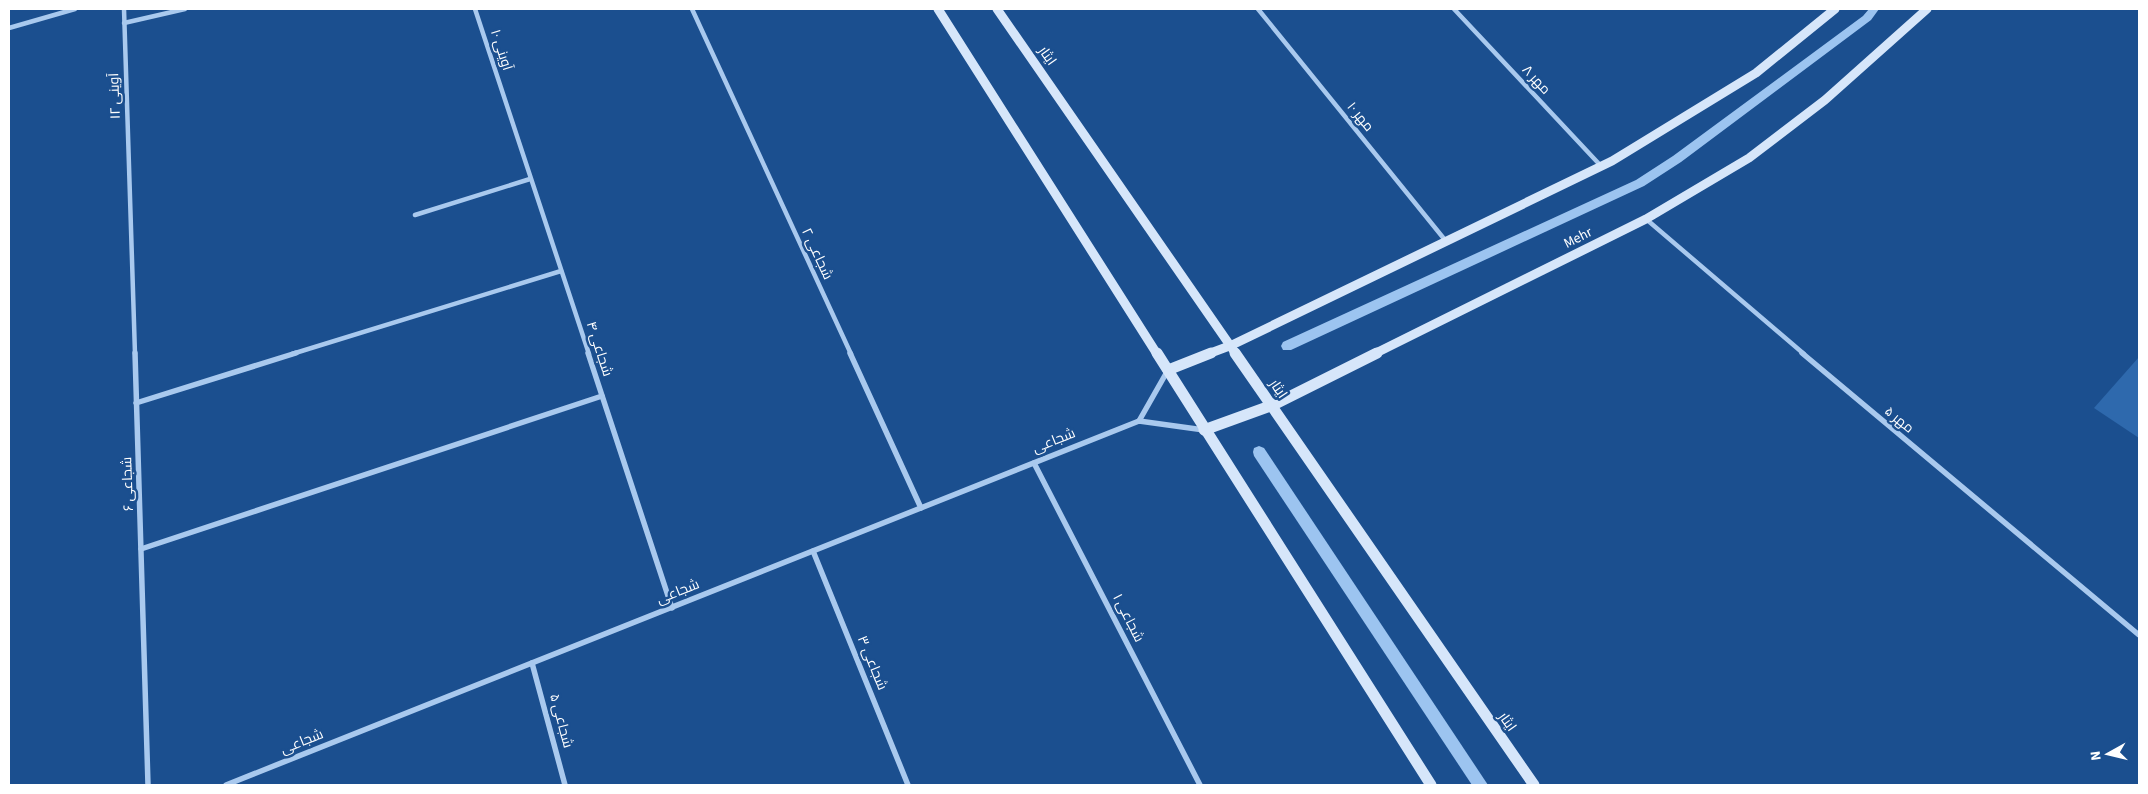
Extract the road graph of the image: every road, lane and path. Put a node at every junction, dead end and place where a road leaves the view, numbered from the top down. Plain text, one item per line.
1 (75, 9) edge
2 (124, 9) edge
3 (185, 9) edge
4 (476, 9) edge
5 (692, 9) edge
6 (938, 9) edge
7 (997, 9) edge
8 (1258, 9) edge
9 (1454, 9) edge
10 (1835, 9) edge
11 (1927, 9) edge
12 (124, 24) junction
13 (9, 28) edge
14 (504, 98) joint
15 (1601, 166) junction
16 (530, 179) junction
17 (129, 182) joint
18 (415, 216) dead end
19 (1646, 219) junction
20 (1445, 240) junction
21 (561, 271) junction
22 (1232, 345) junction
23 (1168, 370) junction
24 (602, 396) junction
25 (136, 403) junction
26 (1273, 406) junction
27 (1139, 421) junction
28 (1204, 430) junction
29 (1034, 463) junction
30 (921, 508) junction
31 (141, 550) junction
32 (813, 551) junction
33 (672, 608) junction
34 (2139, 634) edge
35 (532, 663) junction
36 (148, 785) edge
37 (226, 785) edge
38 (565, 785) edge
39 (908, 785) edge
40 (1200, 785) edge
41 (1431, 785) edge
42 (1534, 785) edge

1 - 13 street
2 - 12 street, ۱۲ آوینی
3 - 12 street
4 - 14 street, ۱۰ آوینی
5 - 30 street, شجاعی ۲
6 - 23 street
7 - 22 street, ایثار
8 - 20 street, مهر ۱۰
9 - 15 street, مهر ۸
10 - 15 street
11 - 19 street, Mehr
12 - 17 street, ۱۲ آوینی
14 - 16 street, شجاعی ۴
15 - 20 street
16 - 18 street
16 - 21 street, شجاعی ۴
17 - 25 street, شجاعی ۶
19 - 26 street, Mehr
19 - 34 street, مهر ۵
20 - 22 street
21 - 24 street, شجاعی ۴
21 - 25 street
22 - 23 street
22 - 26 street, ایثار
23 - 27 street
23 - 28 street
24 - 31 street
24 - 33 street, شجاعی ۴
25 - 31 street, شجاعی ۶
26 - 28 street, Mehr
26 - 42 street, ایثار
27 - 28 street
27 - 29 street, شجاعی
28 - 41 street
29 - 30 street, شجاعی
29 - 40 street, شجاعی ۱
30 - 32 street, شجاعی
31 - 36 street, شجاعی ۶
32 - 33 street, شجاعی
32 - 39 street, شجاعی ۳
33 - 35 street, شجاعی
35 - 37 street, شجاعی
35 - 38 street, شجاعی ۵

